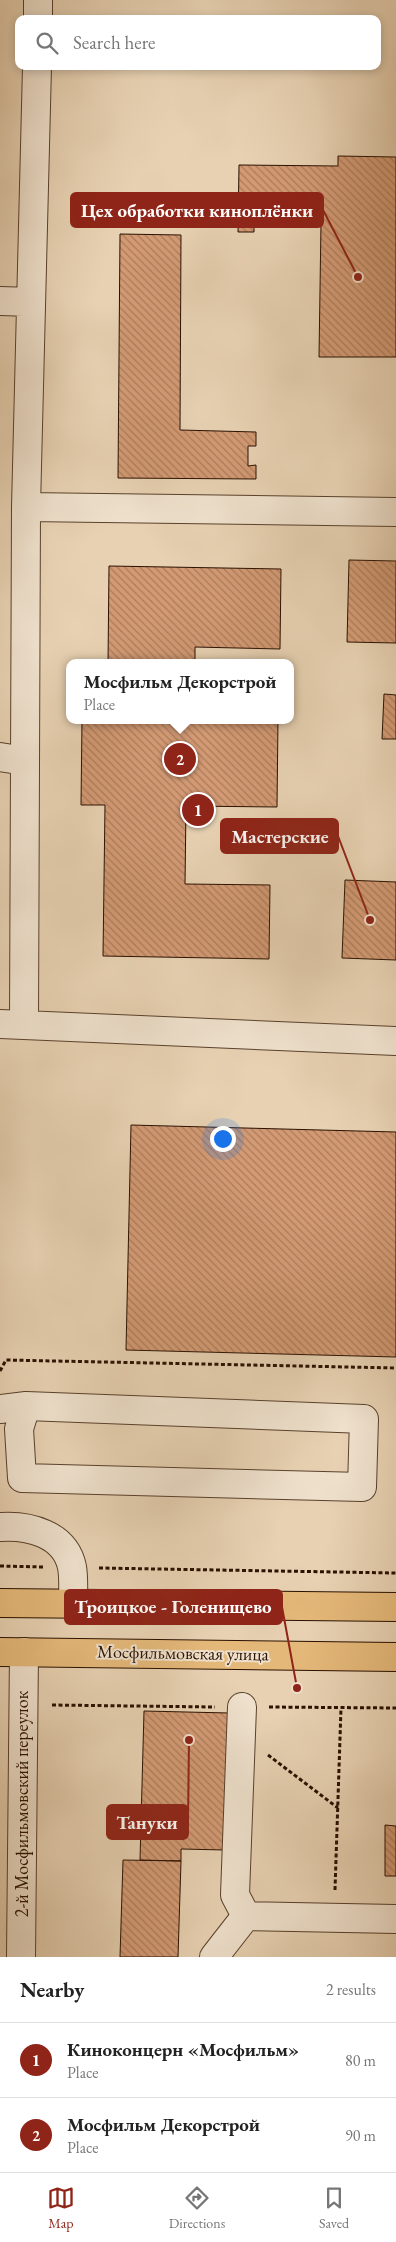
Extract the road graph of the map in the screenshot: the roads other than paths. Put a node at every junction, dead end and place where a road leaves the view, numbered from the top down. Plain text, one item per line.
1 (38, 0) edge
2 (38, 15) edge
3 (36, 70) edge
4 (0, 301) edge
5 (31, 302) junction
6 (26, 507) junction
7 (396, 512) edge
8 (13, 759) edge
9 (12, 1024) edge
10 (396, 1041) edge
11 (11, 1418) edge
12 (0, 1527) edge
13 (0, 1603) edge
14 (73, 1603) junction
15 (396, 1607) edge
16 (12, 1652) edge
17 (396, 1656) edge
18 (242, 1707) road end
19 (246, 1916) junction
20 (396, 1919) edge
21 (21, 1957) edge
22 (214, 1957) edge

1 - 2 street
3 - 5 street
4 - 5 street
5 - 6 street
6 - 7 street
6 - 8 street
8 - 9 street
9 - 10 street
11 - 11 street
12 - 14 street
13 - 14 main road
14 - 15 main road
16 - 17 main road, Мосфильмовская улица
16 - 21 street, 2-й Мосфильмовский переулок
18 - 19 street
19 - 20 street
19 - 22 street

